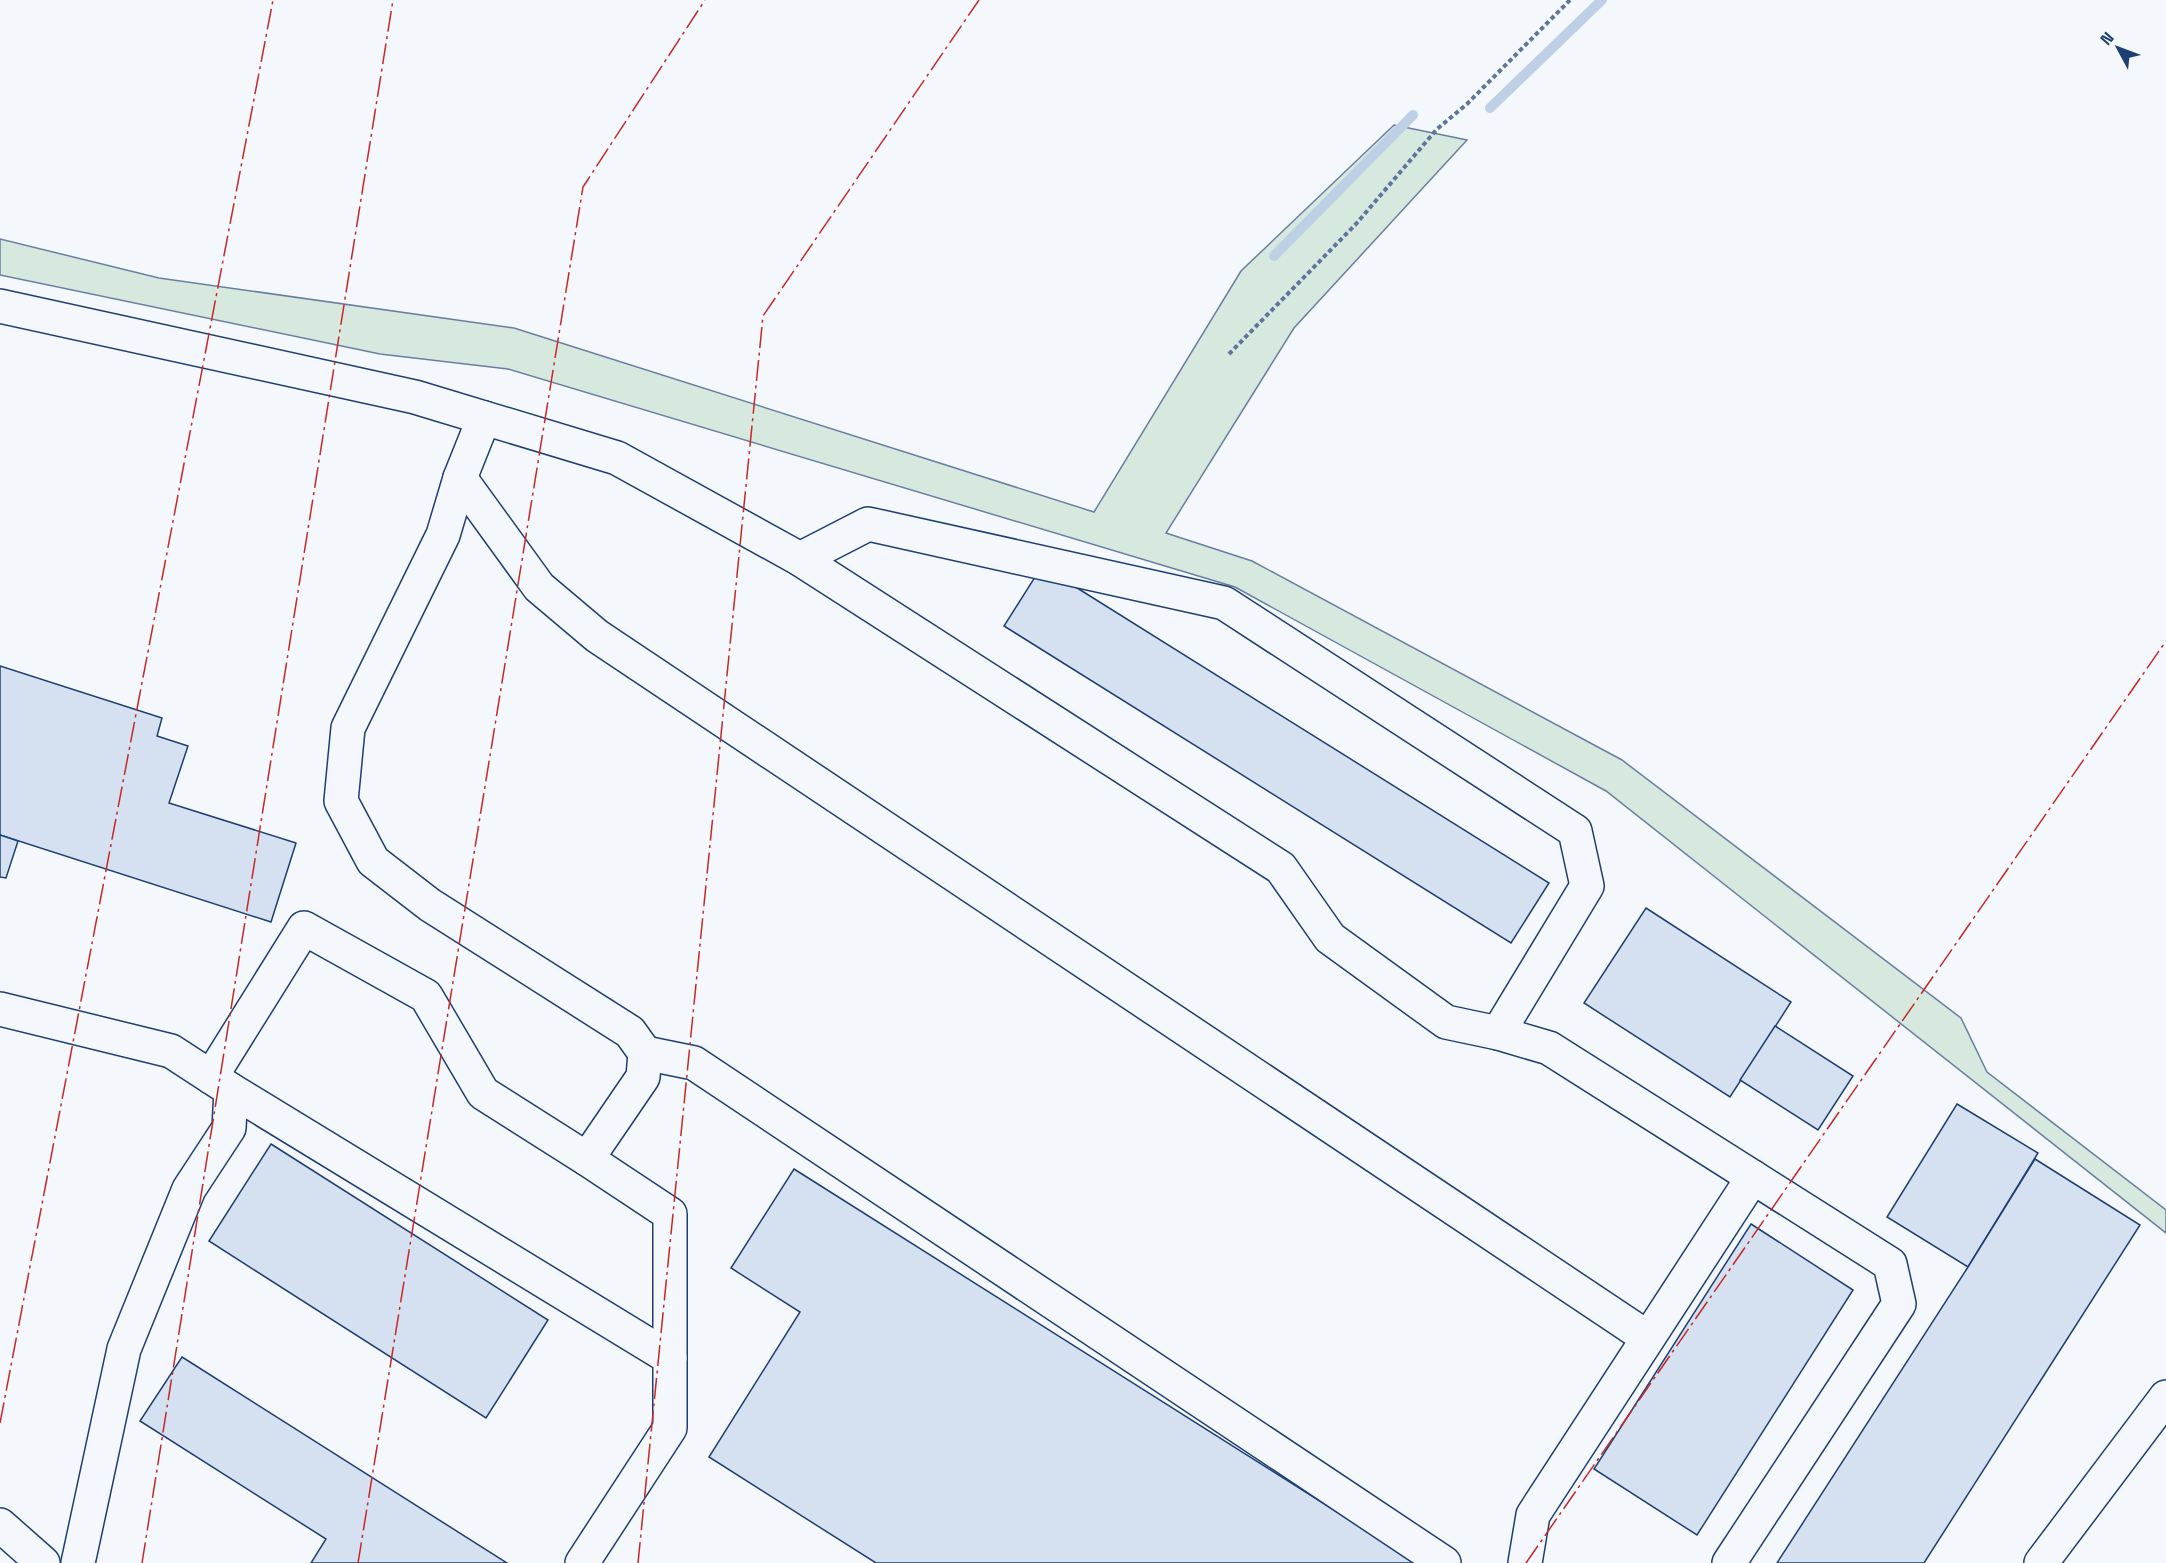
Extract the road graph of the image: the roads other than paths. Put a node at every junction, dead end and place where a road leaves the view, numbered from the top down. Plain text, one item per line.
1 (0, 306) edge
2 (484, 418) junction
3 (460, 478) junction
4 (800, 560) junction
5 (0, 1009) edge
6 (1498, 1033) junction
7 (645, 1053) junction
8 (221, 1083) junction
9 (587, 1159) junction
10 (1753, 1177) junction
11 (1648, 1338) junction
12 (670, 1358) junction
13 (2166, 1396) edge
14 (0, 1525) edge
15 (43, 1563) edge
16 (78, 1563) edge
17 (582, 1563) edge
18 (1444, 1563) edge
19 (1524, 1563) edge
20 (1729, 1563) edge
21 (2041, 1563) edge

1 - 2 street
2 - 3 street
2 - 4 street
3 - 7 street
3 - 11 street
4 - 6 street
4 - 6 street
5 - 8 street
6 - 10 street
7 - 9 street
7 - 18 street
8 - 9 street
8 - 12 street
8 - 16 street
9 - 12 street
10 - 11 street
10 - 20 street
11 - 19 street
12 - 17 street
13 - 21 street
14 - 15 street

